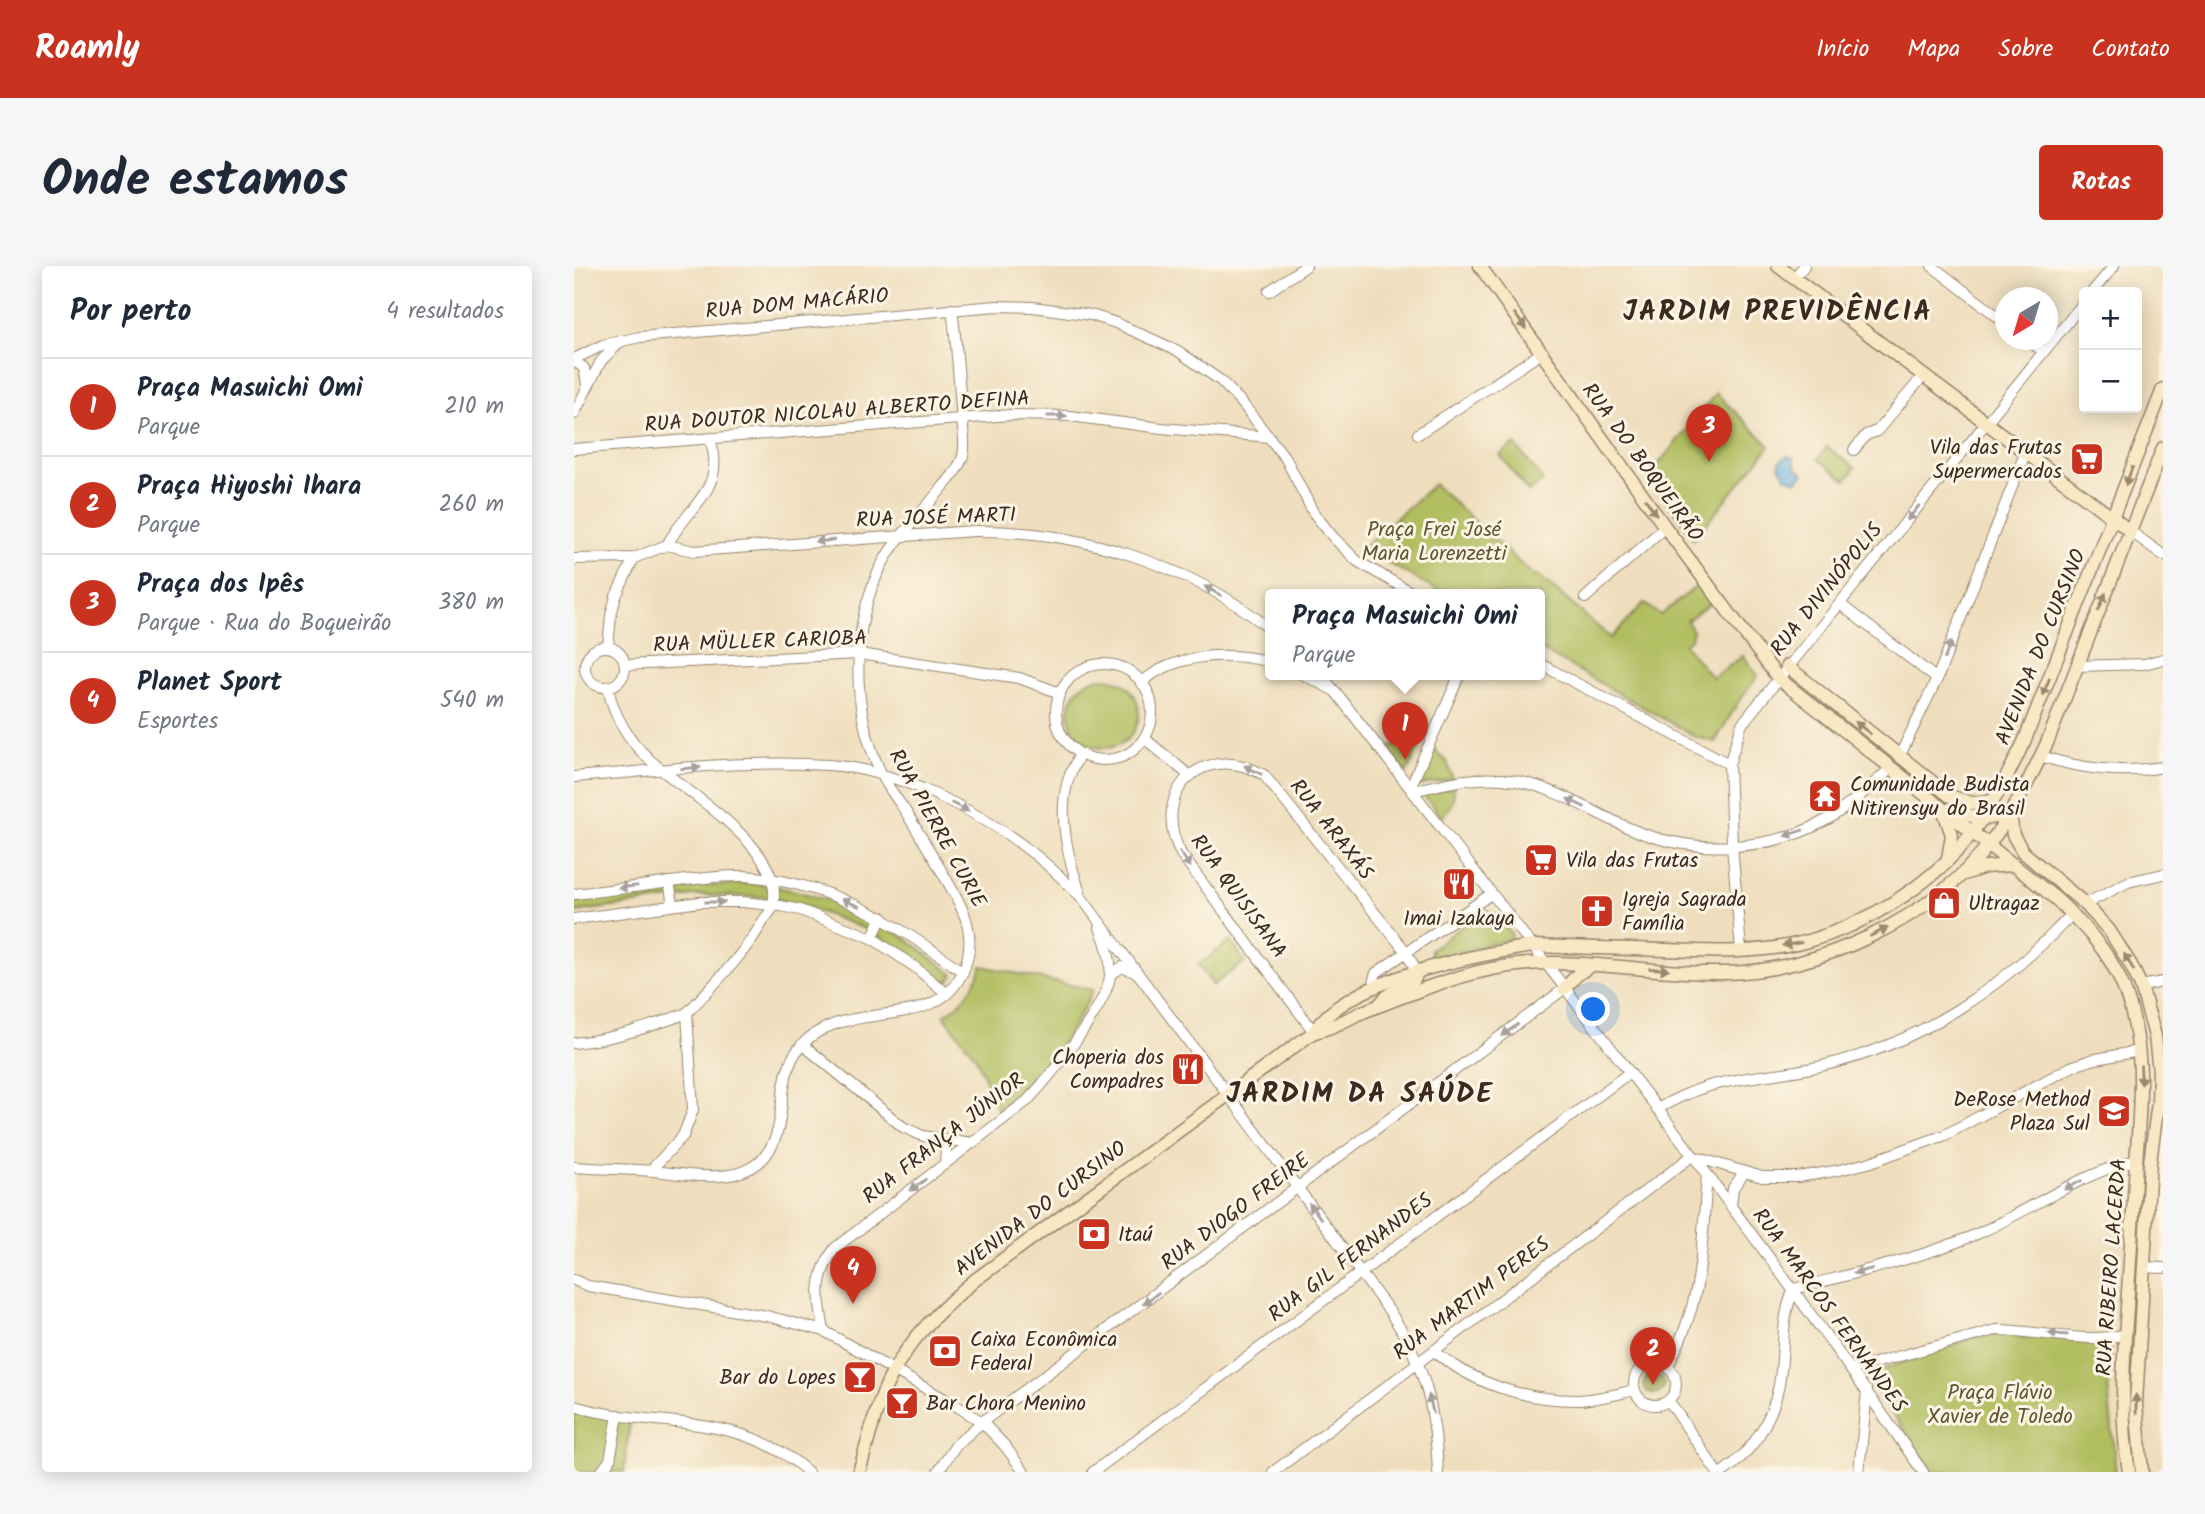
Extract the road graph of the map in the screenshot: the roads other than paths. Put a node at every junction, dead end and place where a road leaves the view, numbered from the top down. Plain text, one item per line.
1 (1306, 266) edge
2 (1480, 266) edge
3 (1778, 266) edge
4 (1804, 266) edge
5 (1932, 266) edge
6 (2114, 266) edge
7 (1794, 278) junction
8 (2096, 287) edge
9 (1269, 291) dead end
10 (2079, 308) edge
11 (952, 309) junction
12 (1995, 315) edge
13 (624, 339) junction
14 (2043, 351) joint
15 (1543, 352) junction
16 (574, 360) edge
17 (1924, 375) junction
18 (587, 386) junction
19 (2163, 389) edge
20 (574, 414) edge
21 (961, 418) junction
22 (1987, 422) junction
23 (1418, 434) dead end
24 (1269, 437) junction
25 (710, 440) junction
26 (2163, 447) edge
27 (574, 449) edge
28 (1854, 450) dead end
29 (2026, 451) junction
30 (2113, 518) junction
31 (1665, 527) junction
32 (2130, 531) junction
33 (904, 534) junction
34 (667, 545) junction
35 (2163, 555) edge
36 (635, 558) junction
37 (574, 559) edge
38 (1405, 589) edge
39 (1585, 598) dead end
40 (1840, 604) junction
41 (1265, 625) edge
42 (608, 646) junction
43 (859, 654) junction
44 (2163, 659) edge
45 (1265, 661) edge
46 (625, 665) junction
47 (1787, 666) junction
48 (2076, 666) junction
49 (1545, 667) edge
50 (580, 673) edge
51 (1778, 678) junction
52 (1937, 679) junction
53 (1314, 680) edge
54 (1325, 680) edge
55 (1457, 680) edge
56 (1142, 683) junction
57 (608, 687) junction
58 (1335, 691) junction
59 (1060, 693) junction
60 (1144, 738) junction
61 (1080, 754) junction
62 (2041, 756) junction
63 (1899, 757) junction
64 (1729, 764) junction
65 (2163, 767) edge
66 (1890, 769) junction
67 (662, 771) junction
68 (881, 774) junction
69 (1190, 776) junction
70 (574, 777) edge
71 (1411, 789) junction
72 (1993, 801) junction
73 (1940, 806) junction
74 (2010, 815) junction
75 (1981, 819) junction
76 (1971, 832) junction
77 (1732, 845) junction
78 (1988, 845) junction
79 (1948, 859) junction
80 (1069, 860) junction
81 (2013, 865) junction
82 (1056, 873) junction
83 (2163, 874) edge
84 (1961, 875) junction
85 (772, 880) junction
86 (669, 882) junction
87 (574, 894) edge
88 (1491, 894) junction
89 (1081, 897) junction
90 (673, 904) junction
91 (773, 904) junction
92 (2085, 904) junction
93 (2072, 914) junction
94 (1094, 915) junction
95 (882, 917) junction
96 (574, 919) edge
97 (872, 938) junction
98 (1532, 946) junction
99 (1741, 950) junction
100 (1406, 953) junction
101 (1545, 963) junction
102 (1591, 965) junction
103 (1416, 971) junction
104 (962, 972) junction
105 (1110, 975) junction
106 (1141, 975) junction
107 (2163, 982) edge
108 (1376, 986) junction
109 (2141, 986) junction
110 (1564, 989) junction
111 (947, 994) junction
112 (1377, 1007) junction
113 (687, 1013) junction
114 (1314, 1032) junction
115 (574, 1043) edge
116 (802, 1044) junction
117 (2139, 1051) junction
118 (2160, 1055) edge
119 (1629, 1073) junction
120 (1227, 1094) junction
121 (1657, 1109) junction
122 (940, 1138) junction
123 (972, 1143) junction
124 (676, 1147) junction
125 (1692, 1156) junction
126 (2136, 1160) junction
127 (2157, 1163) edge
128 (945, 1164) junction
129 (574, 1167) edge
130 (650, 1171) junction
131 (1744, 1173) junction
132 (673, 1174) junction
133 (1707, 1174) junction
134 (1298, 1189) junction
135 (1731, 1205) junction
136 (2143, 1267) junction
137 (2163, 1268) edge
138 (1361, 1272) junction
139 (574, 1280) edge
140 (1794, 1289) junction
141 (824, 1331) junction
142 (2125, 1334) junction
143 (1434, 1351) junction
144 (1418, 1362) junction
145 (1668, 1366) junction
146 (1853, 1369) junction
147 (893, 1371) junction
148 (1635, 1390) junction
149 (1867, 1391) junction
150 (1669, 1401) junction
151 (574, 1406) edge
152 (618, 1415) junction
153 (982, 1422) junction
154 (601, 1472) edge
155 (808, 1472) edge
156 (859, 1472) edge
157 (938, 1472) edge
158 (1024, 1472) edge
159 (1093, 1472) edge
160 (1273, 1472) edge
161 (1438, 1472) edge
162 (1717, 1472) edge
163 (1723, 1472) edge
164 (1859, 1472) edge
165 (1923, 1472) edge
166 (2129, 1472) edge
167 (2142, 1472) edge

1 - 9 street
2 -> 15 main road, RUA DO BOQUEIRÃO
3 - 7 main road
4 - 7 street
5 - 12 street
6 - 8 street
7 - 17 main road
10 - 14 street, RUA DIVINÓPOLIS
11 - 13 street, RUA DOM MACÁRIO
11 - 21 street, RUA PIERRE CURIE
11 - 24 street, RUA DOM MACÁRIO
13 - 16 street, RUA DOM MACÁRIO
13 - 18 street
14 - 22 street, RUA DIVINÓPOLIS
15 - 23 street
15 -> 31 main road, RUA DO BOQUEIRÃO
16 - 18 street
17 - 22 main road
17 - 28 street
18 - 20 street
19 -> 30 main road, AVENIDA DO CURSINO
21 -> 24 street, RUA DOUTOR NICOLAU ALBERTO DEFINA
21 - 25 street, RUA DOUTOR NICOLAU ALBERTO DEFINA
21 - 33 street, RUA PIERRE CURIE
22 - 29 main road
22 -> 40 street, RUA DIVINÓPOLIS
24 - 38 street, RUA DOM MACÁRIO
25 - 27 street, RUA DOUTOR NICOLAU ALBERTO DEFINA
25 - 34 street
26 - 32 main road, AVENIDA DO CURSINO
29 - 30 main road
52 -> 29 street
30 - 32 main road
30 -> 72 main road, AVENIDA DO CURSINO
31 - 39 street
31 - 51 main road, RUA DO BOQUEIRÃO
32 - 35 street
48 -> 32 main road, AVENIDA DO CURSINO
33 -> 34 street, RUA JOSÉ MARTI
41 -> 33 street, RUA JOSÉ MARTI
33 - 43 street, RUA PIERRE CURIE
34 - 36 street
36 - 37 street
36 - 42 street
40 - 47 street, RUA DIVINÓPOLIS
40 - 52 street
42 - 46 street
42 - 50 street
43 - 46 street, RUA MÜLLER CARIOBA
43 - 59 street, RUA MÜLLER CARIOBA
43 - 68 street, RUA PIERRE CURIE
44 - 48 street
45 - 56 street
46 - 57 street
47 - 51 street, RUA DIVINÓPOLIS
63 -> 47 main road
48 - 62 main road, AVENIDA DO CURSINO
49 - 64 street
50 - 57 street
51 - 64 street, RUA DIVINÓPOLIS
51 - 66 main road, RUA RIBEIRO LACERDA
52 - 63 street
53 - 58 street, RUA MARCOS FERNANDES
54 - 58 street
55 - 71 street
56 - 59 street
56 - 60 street
57 - 67 street
58 - 71 street, RUA MARCOS FERNANDES
59 - 61 street
60 - 61 street
60 - 69 street
61 - 80 street
62 - 65 street
62 - 74 main road, AVENIDA DO CURSINO
63 - 72 main road
64 - 77 street, RUA DIVINÓPOLIS
66 - 73 main road, RUA RIBEIRO LACERDA
66 -> 77 street
67 -> 68 street
67 - 70 street
67 - 85 street
68 -> 82 street
68 - 104 street, RUA PIERRE CURIE
100 -> 69 street, RUA ARAXÁS
69 -> 114 street, RUA QUISISANA
77 -> 71 street
71 - 88 street, RUA MARCOS FERNANDES
72 - 75 main road, AVENIDA DO CURSINO
73 - 75 main road
73 - 76 main road, RUA RIBEIRO LACERDA
73 - 79 main road
74 - 75 main road
74 - 78 main road, AVENIDA DO CURSINO
74 - 92 main road, RUA RIBEIRO LACERDA
75 - 76 main road, AVENIDA DO CURSINO
76 - 78 main road, RUA RIBEIRO LACERDA
76 - 79 main road, AVENIDA DO CURSINO
77 - 99 street, RUA DIVINÓPOLIS
78 - 81 main road, RUA RIBEIRO LACERDA
78 - 84 main road, AVENIDA DO CURSINO
79 -> 99 main road, AVENIDA DO CURSINO
80 - 82 street
80 - 89 street
81 - 84 main road
81 - 93 main road, RUA RIBEIRO LACERDA
82 - 89 street
83 - 92 street
102 -> 84 main road, AVENIDA DO CURSINO
85 - 86 street
85 - 91 street
95 -> 85 street
86 -> 87 street
86 - 90 street
88 - 98 street, RUA MARCOS FERNANDES
88 - 100 street
89 - 94 street
90 -> 91 street
90 - 96 street
91 - 97 street
91 - 113 street
109 -> 92 main road, RUA RIBEIRO LACERDA
93 - 117 main road, RUA RIBEIRO LACERDA
93 - 121 street
94 - 105 street
94 - 106 street
95 - 97 street
95 - 104 street
97 - 111 street
98 - 99 main road, AVENIDA DO CURSINO
98 - 101 street, RUA MARCOS FERNANDES
98 - 103 main road, AVENIDA DO CURSINO
100 - 103 street, RUA ARAXÁS
100 - 108 street
101 - 102 main road, AVENIDA DO CURSINO
101 - 110 street, RUA MARCOS FERNANDES
101 - 112 main road, AVENIDA DO CURSINO
102 - 110 main road
103 - 108 main road, AVENIDA DO CURSINO
103 - 112 main road
104 - 111 street, RUA PIERRE CURIE
105 - 106 street
105 - 123 street, RUA FRANÇA JÚNIOR
106 - 120 street
107 - 109 street
108 - 114 main road, AVENIDA DO CURSINO
109 - 118 main road, RUA RIBEIRO LACERDA
110 - 119 street, RUA MARCOS FERNANDES
110 -> 134 street, RUA DIOGO FREIRE
111 - 116 street, RUA PIERRE CURIE
112 - 114 main road, AVENIDA DO CURSINO
113 - 115 street
113 - 124 street
114 - 120 main road, AVENIDA DO CURSINO
116 - 122 street
116 - 132 street, RUA PIERRE CURIE
117 -> 126 main road, RUA RIBEIRO LACERDA
117 - 131 street
118 - 127 main road, RUA RIBEIRO LACERDA
119 - 121 street, RUA MARCOS FERNANDES
119 - 138 street, RUA GIL FERNANDES
120 - 134 street
120 - 147 main road, AVENIDA DO CURSINO
121 - 125 street, RUA MARCOS FERNANDES
122 - 123 street
122 - 128 street
123 - 128 street, RUA FRANÇA JÚNIOR
124 - 130 street
124 - 132 street
125 - 131 street
125 - 133 street, RUA MARCOS FERNANDES
125 - 143 street, RUA MARTIM PERES
126 -> 140 street
126 - 142 main road, RUA RIBEIRO LACERDA
127 - 136 main road, RUA RIBEIRO LACERDA
128 -> 141 street, RUA FRANÇA JÚNIOR
129 - 130 street, RUA PIERRE CURIE
130 - 132 street, RUA PIERRE CURIE
131 - 135 street, RUA MARCOS FERNANDES
133 - 135 street, RUA MARCOS FERNANDES
133 - 145 street
138 -> 134 street
134 -> 153 street, RUA DIOGO FREIRE
135 - 140 street, RUA MARCOS FERNANDES
136 - 137 street
167 -> 136 main road, RUA RIBEIRO LACERDA
138 - 144 street
138 - 159 street, RUA GIL FERNANDES
139 - 141 street
140 - 146 street, RUA MARCOS FERNANDES
140 - 163 street
141 - 147 street
142 -> 146 street
142 - 166 main road, RUA RIBEIRO LACERDA
143 - 144 street, RUA MARTIM PERES
143 - 148 street
144 - 160 street, RUA MARTIM PERES
161 -> 144 street
145 - 148 street
145 - 150 street
146 - 149 street, RUA MARCOS FERNANDES
147 - 153 street
147 - 156 main road, AVENIDA DO CURSINO
148 - 150 street
149 - 164 street
149 - 165 street, RUA MARCOS FERNANDES
150 - 162 street
151 - 152 street
152 - 154 street
152 - 155 street
153 - 157 street, RUA DIOGO FREIRE
153 - 158 street

